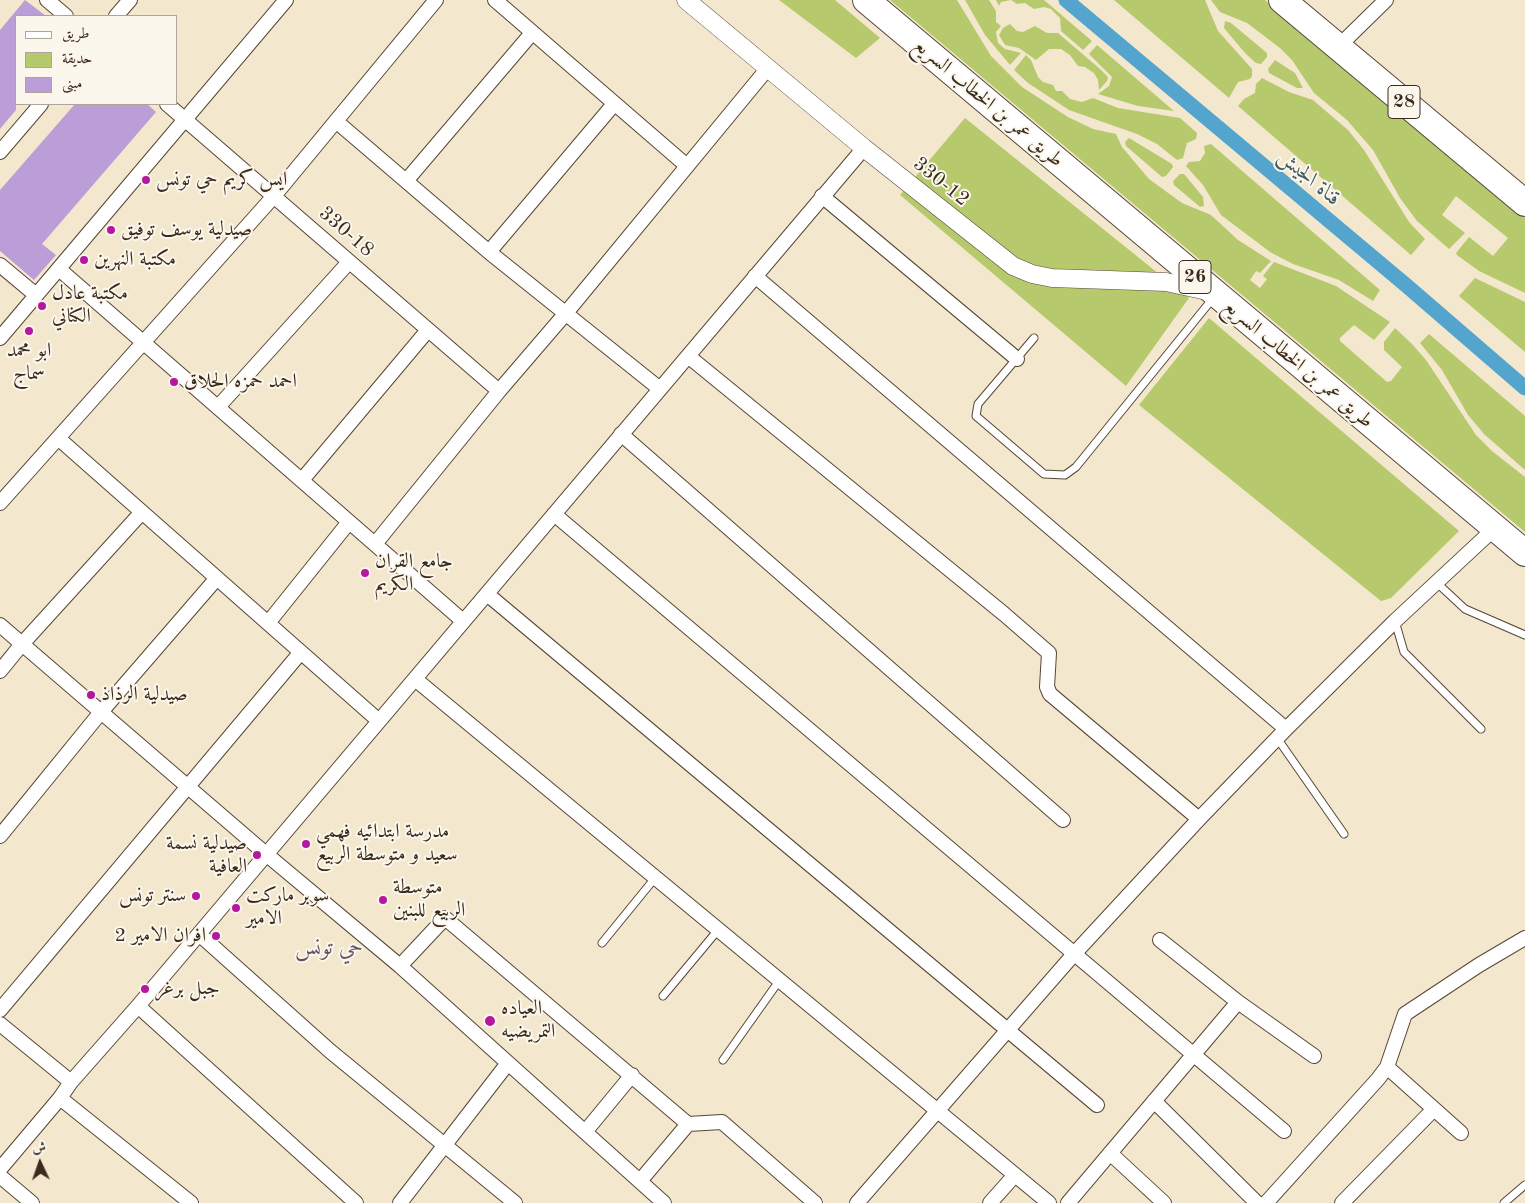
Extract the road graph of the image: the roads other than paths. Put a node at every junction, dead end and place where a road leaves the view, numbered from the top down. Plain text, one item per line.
1 (47, 0) edge
2 (130, 0) edge
3 (286, 0) edge
4 (436, 0) edge
5 (495, 0) edge
6 (686, 0) edge
7 (866, 0) edge
8 (1282, 0) edge
9 (1386, 0) edge
10 (65, 15) edge
11 (117, 15) edge
12 (532, 33) junction
13 (1338, 47) junction
14 (768, 68) junction
15 (614, 104) junction
16 (40, 105) edge
17 (168, 105) edge
18 (185, 119) junction
19 (337, 122) junction
20 (864, 148) junction
21 (0, 152) edge
22 (687, 166) junction
23 (406, 181) junction
24 (274, 196) junction
25 (822, 196) junction
26 (1525, 203) edge
27 (489, 252) junction
28 (349, 262) junction
29 (0, 264) edge
30 (59, 269) junction
31 (755, 276) junction
32 (1215, 294) junction
33 (36, 295) junction
34 (566, 313) junction
35 (428, 330) junction
36 (0, 338) edge
37 (1034, 338) dead end
38 (144, 343) junction
39 (688, 356) junction
40 (1017, 359) junction
41 (660, 389) junction
42 (499, 391) junction
43 (218, 407) junction
44 (621, 434) junction
45 (58, 438) junction
46 (302, 480) junction
47 (0, 503) edge
48 (142, 512) junction
49 (554, 514) junction
50 (349, 522) junction
51 (1495, 528) junction
52 (375, 544) junction
53 (1525, 553) edge
54 (217, 578) junction
55 (1436, 582) junction
56 (487, 594) junction
57 (464, 621) junction
58 (1395, 621) junction
59 (268, 623) junction
60 (0, 625) edge
61 (1525, 635) edge
62 (22, 644) junction
63 (301, 652) junction
64 (0, 671) edge
65 (414, 679) junction
66 (100, 712) junction
67 (379, 721) junction
68 (1481, 728) dead end
69 (1281, 733) junction
70 (188, 787) junction
71 (1199, 819) junction
72 (1063, 820) dead end
73 (1344, 834) dead end
74 (0, 836) edge
75 (266, 854) junction
76 (655, 878) junction
77 (718, 930) junction
78 (199, 934) junction
79 (1525, 938) edge
80 (1160, 940) dead end
81 (602, 943) dead end
82 (1074, 954) junction
83 (400, 966) junction
84 (780, 981) junction
85 (663, 996) dead end
86 (1238, 1002) junction
87 (138, 1006) junction
88 (0, 1010) edge
89 (0, 1024) edge
90 (1008, 1030) junction
91 (1193, 1055) junction
92 (1314, 1056) dead end
93 (723, 1060) dead end
94 (508, 1063) junction
95 (1386, 1066) junction
96 (632, 1075) junction
97 (71, 1082) junction
98 (60, 1098) junction
99 (1154, 1101) junction
100 (1098, 1105) dead end
101 (1434, 1109) junction
102 (937, 1112) junction
103 (688, 1124) junction
104 (585, 1132) junction
105 (1284, 1132) dead end
106 (1461, 1133) dead end
107 (444, 1144) junction
108 (1110, 1153) junction
109 (0, 1169) edge
110 (0, 1176) edge
111 (1014, 1176) junction
112 (640, 1181) junction
113 (1525, 1185) edge
114 (32, 1203) edge
115 (191, 1203) edge
116 (356, 1203) edge
117 (400, 1203) edge
118 (515, 1203) edge
119 (664, 1203) edge
120 (815, 1203) edge
121 (857, 1203) edge
122 (990, 1203) edge
123 (1049, 1203) edge
124 (1068, 1203) edge
125 (1164, 1203) edge
126 (1258, 1203) edge
127 (1266, 1203) edge
128 (1342, 1203) edge
129 (1504, 1203) edge

1 - 10 street
2 - 11 street
3 - 18 street
4 - 19 street
5 - 12 street
6 - 14 street, 330-12
7 - 32 highway, طريق عمر بن الخطاب السريع / 26
8 - 13 highway, 28
9 - 13 street
12 - 15 street
12 - 23 street
13 - 26 highway, 28
14 - 20 street, 330-12
14 - 22 street
15 - 22 street
15 - 27 street
16 - 21 street
17 - 18 street, 330-18
18 - 24 street, 330-18
18 - 30 street
19 - 23 street
19 - 24 street
20 - 25 street
20 - 32 street, 330-12
22 - 34 street
23 - 27 street
24 - 28 street, 330-18
24 - 38 street
25 - 31 street
25 - 40 street
27 - 34 street
28 - 35 street, 330-18
28 - 43 street
29 - 33 street
30 - 33 street
30 - 38 street
31 - 39 street
31 - 69 street
32 - 40 lane
32 - 51 highway, طريق عمر بن الخطاب السريع / 26
33 - 36 street
34 - 41 street
34 - 42 street
35 - 42 street, 330-18
35 - 46 street
37 - 40 lane
38 - 43 street
38 - 45 street
39 - 41 street
39 - 71 street
41 - 44 street
42 - 52 street
43 - 46 street
44 - 49 street
44 - 72 street
45 - 47 street
45 - 48 street
46 - 50 street
48 - 54 street
48 - 62 street
49 - 56 street
49 - 82 street
50 - 52 street
50 - 59 street
51 - 53 highway, طريق عمر بن الخطاب السريع / 26
51 - 55 street
52 - 57 street
54 - 59 street
54 - 66 street
55 - 58 street
55 - 61 lane
56 - 57 street
56 - 90 street
57 - 65 street
58 - 68 lane
58 - 69 street
59 - 63 street
60 - 62 street
62 - 64 street
62 - 66 street
63 - 67 street
63 - 70 street
65 - 67 street
65 - 76 street
66 - 70 street
66 - 74 street
67 - 75 street
69 - 71 street
69 - 73 lane
70 - 75 street
70 - 88 street
71 - 82 street
75 - 78 street
75 - 83 street
76 - 77 street
76 - 81 lane
77 - 84 street
77 - 85 lane
78 - 87 street
78 - 107 street
79 - 95 street
80 - 86 street
82 - 90 street
82 - 91 street
83 - 94 street
83 - 96 street
84 - 93 lane
84 - 102 street
86 - 91 street
86 - 92 street
87 - 97 street
87 - 116 street
89 - 97 street
90 - 100 street
90 - 102 street
91 - 99 street
91 - 105 street
94 - 104 street
94 - 107 street
95 - 101 street
95 - 127 street
96 - 103 street
96 - 104 street
97 - 98 street
98 - 109 street
98 - 115 street
99 - 108 street
99 - 126 street
101 - 106 street
101 - 128 street
102 - 111 street
102 - 121 street
103 - 112 street
103 - 120 street
104 - 112 street
107 - 117 street
107 - 118 street
108 - 124 street
108 - 125 street
110 - 114 street
111 - 122 street
111 - 123 street
112 - 119 street
113 - 129 lane

